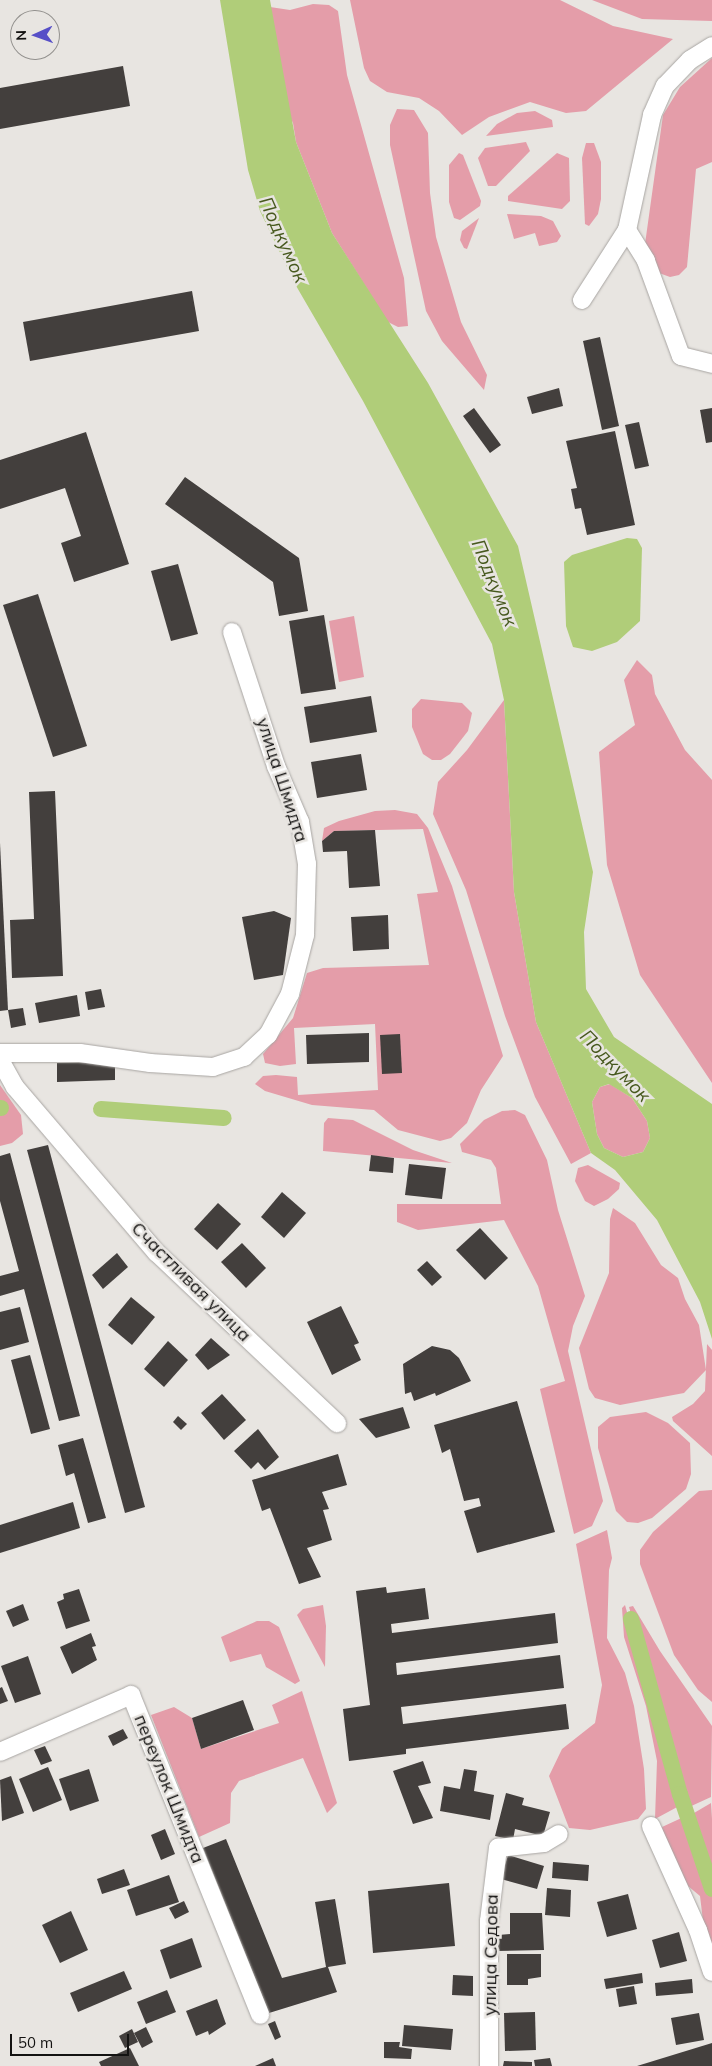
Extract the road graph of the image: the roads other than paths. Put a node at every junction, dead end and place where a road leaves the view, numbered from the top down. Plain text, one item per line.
1 (712, 46) edge
2 (627, 230) junction
3 (582, 300) dead end
4 (712, 364) edge
5 (232, 632) dead end
6 (0, 1053) edge
7 (0, 1060) edge
8 (337, 1423) dead end
9 (0, 1752) edge
10 (650, 1826) dead end
11 (559, 1834) dead end
12 (712, 1972) edge
13 (260, 2016) dead end
14 (489, 2066) edge

1 - 2 street
2 - 3 street
2 - 4 street
5 - 6 street, улица Шмидта
7 - 8 street, Счастливая улица
9 - 13 street, переулок Шмидта
10 - 12 street
11 - 14 street, улица Седова

